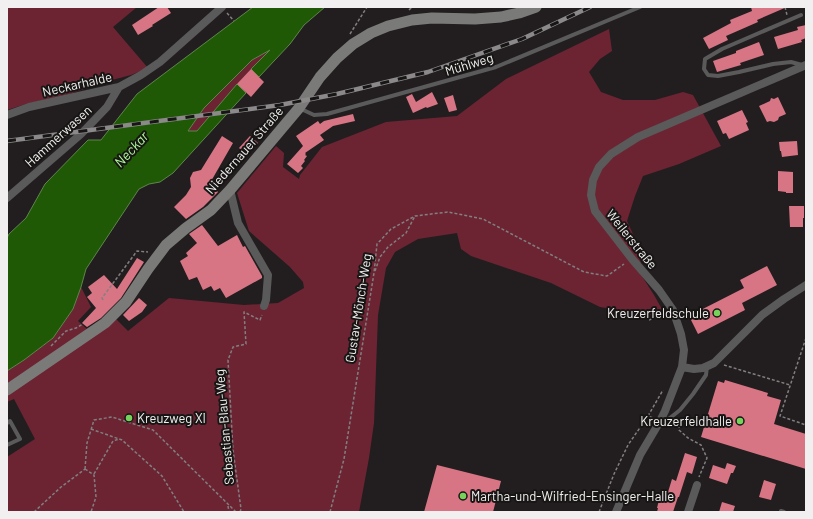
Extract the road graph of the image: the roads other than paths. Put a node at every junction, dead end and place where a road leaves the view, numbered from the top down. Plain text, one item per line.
1 (222, 7) edge
2 (536, 7) edge
3 (640, 7) edge
4 (801, 15) dead end
5 (805, 65) edge
6 (119, 87) junction
7 (299, 108) junction
8 (7, 115) edge
9 (230, 190) junction
10 (7, 198) edge
11 (806, 285) edge
12 (264, 306) road end
13 (711, 364) junction
14 (682, 367) junction
15 (7, 390) edge
16 (7, 423) edge
17 (660, 423) junction
18 (7, 445) edge
19 (697, 485) road end
20 (616, 512) edge
21 (688, 512) edge

1 - 6 street, Neckarhalde
2 - 7 main road, Niedernauer Straße
3 - 7 lane, Mühlweg
4 - 5 lane
5 - 14 street, Weilerstraße
6 - 8 street, Neckarhalde
6 - 10 street, Hammerwasen
7 - 9 main road, Niedernauer Straße
9 - 12 street
9 - 15 main road, Niedernauer Straße
11 - 13 street
13 - 14 street
13 - 17 lane
14 - 17 street, Weilerstraße
16 - 18 lane
17 - 20 street, Weilerstraße
19 - 21 street

